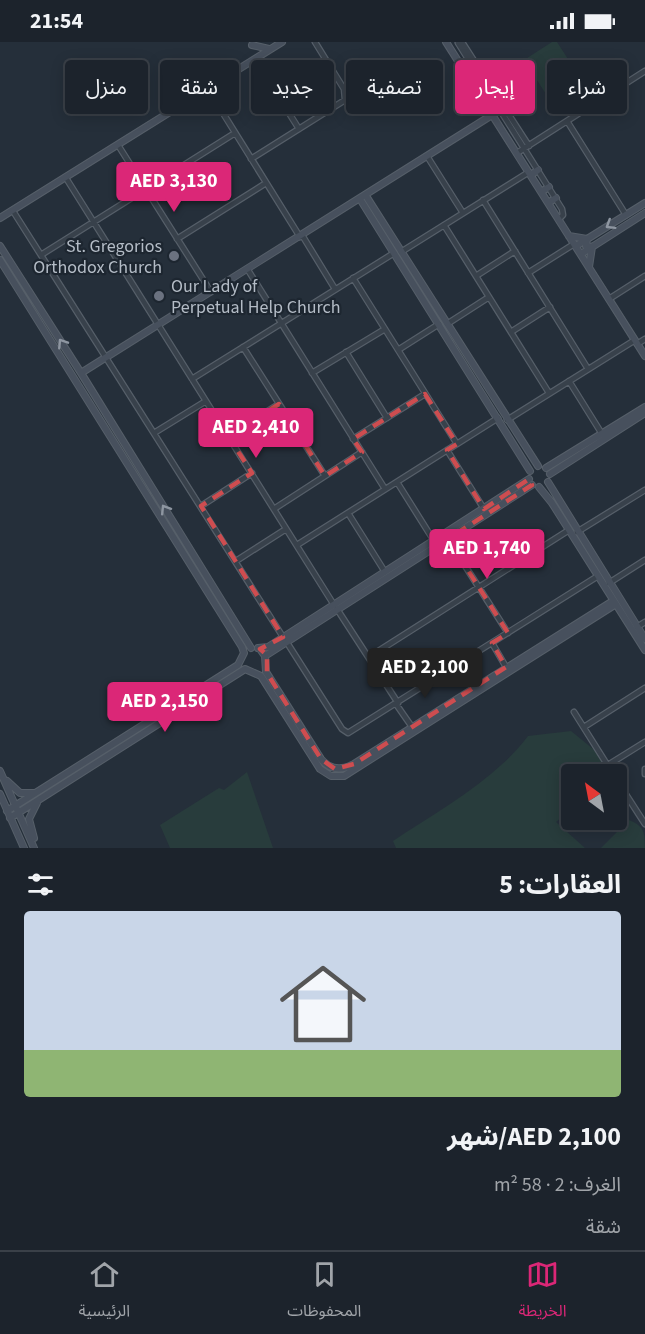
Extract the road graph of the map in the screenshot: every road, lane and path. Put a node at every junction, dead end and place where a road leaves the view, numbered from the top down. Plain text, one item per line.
1 (282, 42) edge
2 (315, 42) edge
3 (446, 42) edge
4 (460, 42) edge
5 (251, 43) edge
6 (450, 48) junction
7 (271, 49) junction
8 (255, 59) junction
9 (458, 60) edge
10 (472, 60) edge
11 (239, 69) edge
12 (645, 71) edge
13 (169, 114) edge
14 (223, 114) edge
15 (482, 114) edge
16 (506, 114) edge
17 (492, 115) joint
18 (567, 121) junction
19 (479, 123) junction
20 (500, 126) junction
21 (299, 129) junction
22 (235, 133) junction
23 (118, 146) junction
24 (527, 147) junction
25 (517, 153) junction
26 (427, 156) junction
27 (251, 159) junction
28 (538, 170) junction
29 (530, 174) junction
30 (66, 178) junction
31 (266, 183) junction
32 (549, 187) junction
33 (146, 189) junction
34 (376, 189) junction
35 (541, 192) junction
36 (363, 197) junction
37 (556, 198) junction
38 (483, 200) junction
39 (548, 203) junction
40 (645, 203) edge
41 (350, 205) junction
42 (369, 208) junction
43 (10, 212) junction
44 (464, 213) junction
45 (645, 213) edge
46 (626, 215) junction
47 (0, 219) edge
48 (559, 219) junction
49 (94, 222) junction
50 (444, 225) junction
51 (301, 236) junction
52 (569, 236) junction
53 (177, 239) junction
54 (587, 239) junction
55 (575, 245) junction
56 (0, 246) edge
57 (592, 247) junction
58 (515, 251) junction
59 (397, 252) junction
60 (581, 254) junction
61 (41, 255) junction
62 (0, 260) edge
63 (589, 267) junction
64 (248, 270) junction
65 (528, 273) junction
66 (476, 276) junction
67 (645, 276) edge
68 (353, 278) junction
69 (335, 289) junction
70 (211, 292) junction
71 (489, 297) junction
72 (609, 299) junction
73 (550, 307) junction
74 (281, 323) junction
75 (439, 324) junction
76 (447, 324) junction
77 (158, 325) junction
78 (385, 329) junction
79 (511, 332) junction
80 (645, 339) edge
81 (636, 342) junction
82 (243, 347) junction
83 (398, 350) junction
84 (346, 352) junction
85 (645, 356) edge
86 (107, 357) junction
87 (588, 369) junction
88 (81, 373) junction
89 (312, 374) junction
90 (192, 379) junction
91 (569, 381) junction
92 (549, 393) junction
93 (425, 394) junction
94 (206, 400) junction
95 (279, 404) junction
96 (645, 407) edge
97 (93, 408) junction
98 (645, 413) edge
99 (387, 418) junction
100 (498, 418) junction
101 (507, 420) junction
102 (113, 424) junction
103 (154, 433) junction
104 (602, 434) junction
105 (228, 436) junction
106 (353, 439) junction
107 (457, 444) junction
108 (116, 445) junction
109 (447, 450) junction
110 (362, 452) junction
111 (135, 460) junction
112 (538, 466) junction
113 (530, 471) junction
114 (548, 471) junction
115 (252, 473) junction
116 (325, 476) junction
117 (397, 482) junction
118 (530, 482) junction
119 (548, 482) junction
120 (539, 487) junction
121 (385, 489) junction
122 (645, 490) edge
123 (201, 506) junction
124 (274, 509) junction
125 (484, 509) junction
126 (348, 513) junction
127 (286, 529) junction
128 (569, 530) junction
129 (577, 532) junction
130 (448, 539) junction
131 (434, 541) junction
132 (297, 545) junction
133 (645, 560) edge
134 (236, 561) junction
135 (385, 572) junction
136 (598, 576) junction
137 (609, 583) junction
138 (479, 587) junction
139 (614, 602) junction
140 (335, 607) junction
141 (590, 618) junction
142 (645, 622) edge
143 (637, 627) junction
144 (508, 633) junction
145 (285, 639) junction
146 (645, 639) edge
147 (492, 643) junction
148 (251, 648) junction
149 (260, 649) junction
150 (645, 650) edge
151 (243, 656) junction
152 (265, 656) junction
153 (369, 657) junction
154 (264, 665) junction
155 (506, 667) junction
156 (250, 670) junction
157 (645, 688) edge
158 (397, 703) junction
159 (574, 712) dead end
160 (412, 727) junction
161 (584, 727) junction
162 (645, 742) edge
163 (607, 764) edge
164 (610, 764) edge
165 (645, 769) edge
166 (1, 774) edge
167 (645, 774) edge
168 (0, 794) edge
169 (38, 796) junction
170 (627, 796) edge
171 (17, 809) junction
172 (9, 815) junction
173 (645, 824) edge
174 (24, 848) edge
175 (34, 848) edge

1 - 7 street
2 - 21 street
3 - 6 street
4 - 6 street
4 - 10 street
5 - 7 street
5 - 8 street
6 - 9 street
7 - 8 street
8 - 11 street
8 - 21 street
12 - 18 street
13 - 23 street
14 - 22 street
15 - 19 street
16 - 24 street
17 - 19 street
17 - 20 street
18 - 24 street
18 - 46 street
19 - 20 street
19 - 26 street
20 - 25 street
21 - 27 street
22 - 27 street
22 - 33 street
23 - 30 street
23 - 33 street
24 - 25 street
24 - 28 street
25 - 29 street
26 - 34 street
26 - 44 street
27 - 31 street
28 - 29 street
28 - 32 street
29 - 35 street
29 - 38 street
30 - 43 street
30 - 49 street
31 - 51 street
31 - 53 street
32 - 35 street
32 - 37 street
33 - 49 street
33 - 53 street
34 - 36 street
34 - 42 street
35 - 39 street
36 - 41 street
36 - 42 street
37 - 39 street
37 - 48 street
38 - 44 street
38 - 58 street
39 - 48 street
40 - 46 street
41 - 42 street
41 - 51 street
42 - 59 street
43 - 47 street
43 - 61 street
44 - 50 street
45 - 57 street
46 -> 54 street
48 - 52 street
49 - 61 street
49 - 77 street
50 - 59 street
50 - 66 street
51 - 64 street
51 - 69 street
52 - 54 street
52 - 55 street
53 - 70 street
54 - 55 street
54 - 57 street
55 - 60 street
55 - 65 street
88 -> 56 street
57 - 60 street
57 - 63 street
58 - 65 street
58 - 66 street
59 - 68 street
59 - 75 street
59 - 76 street
60 - 63 street
61 - 86 street
62 - 97 street
63 - 72 street
64 - 70 street
64 - 74 street
65 - 73 street
66 - 71 street
67 - 72 street
68 - 69 street
68 - 78 street
69 - 74 street
70 - 77 street
71 - 76 street
71 - 79 street
72 - 81 street
73 - 79 street
73 - 87 street
74 - 82 street
74 - 89 street
75 - 83 street
75 - 100 street
76 - 101 street
77 - 86 street
77 - 90 street
78 - 83 street
78 - 84 street
79 - 92 street
80 - 81 street
81 - 85 street
81 - 87 street
82 - 90 street
82 - 95 street
83 - 93 street
84 - 89 street
84 - 99 street
86 - 88 street
86 - 103 street
87 - 91 street
88 - 102 street
89 - 106 street
90 - 94 street
91 - 92 street
91 - 104 street
92 - 101 street
93 - 99 street
93 - 107 street
94 - 103 street
94 - 105 street
95 - 105 street
95 - 116 street
96 - 104 street
97 - 102 street
97 - 108 street
98 - 114 street
99 - 106 street
100 - 107 street
100 - 113 street
101 - 112 street
102 - 111 street
103 - 123 street
104 - 114 street
105 - 115 street
106 - 110 street
107 - 109 street
108 - 111 street
108 - 151 street
109 - 117 street
109 - 125 street
110 - 116 street
110 - 121 street
148 -> 111 street
112 - 113 street
112 - 114 street
113 - 118 street
114 - 119 street
115 - 123 street
115 - 124 street
116 - 124 street
117 - 121 street
117 - 131 street
118 - 120 street
118 - 125 street
118 - 130 street
119 - 120 street
119 - 129 street
120 - 128 street
121 - 126 street
122 - 129 street
123 - 134 street
124 - 127 street
125 - 131 street
126 - 132 street
126 - 135 street
127 - 132 street
127 - 134 street
128 - 136 street
128 - 138 street
129 - 137 street
130 - 138 street
130 - 140 street
131 - 135 street
132 - 140 street
133 - 137 street
134 - 145 street
135 - 140 street
136 - 139 street
136 - 144 street
137 - 143 street
138 - 144 street
138 - 153 street
139 - 141 street
139 - 150 street
140 - 145 street
140 - 153 street
141 - 155 street
141 - 156 street
142 - 143 street
143 - 146 street
144 - 147 street
145 - 149 street
145 - 152 street
145 - 158 street
147 - 155 street
147 - 158 street
148 - 149 street
148 - 151 street
149 - 152 street
151 - 156 street
151 - 169 street
152 - 154 street
153 - 158 street
154 - 156 street
154 - 160 street
155 - 160 street
156 - 169 street
157 - 161 street
158 - 160 street
159 - 161 street
161 - 163 street
162 - 164 street
165 - 167 street
166 - 169 street
166 - 171 street
168 - 172 street
169 - 171 street
169 - 175 street
170 - 173 street
171 - 172 street
171 - 175 street
172 - 174 street

